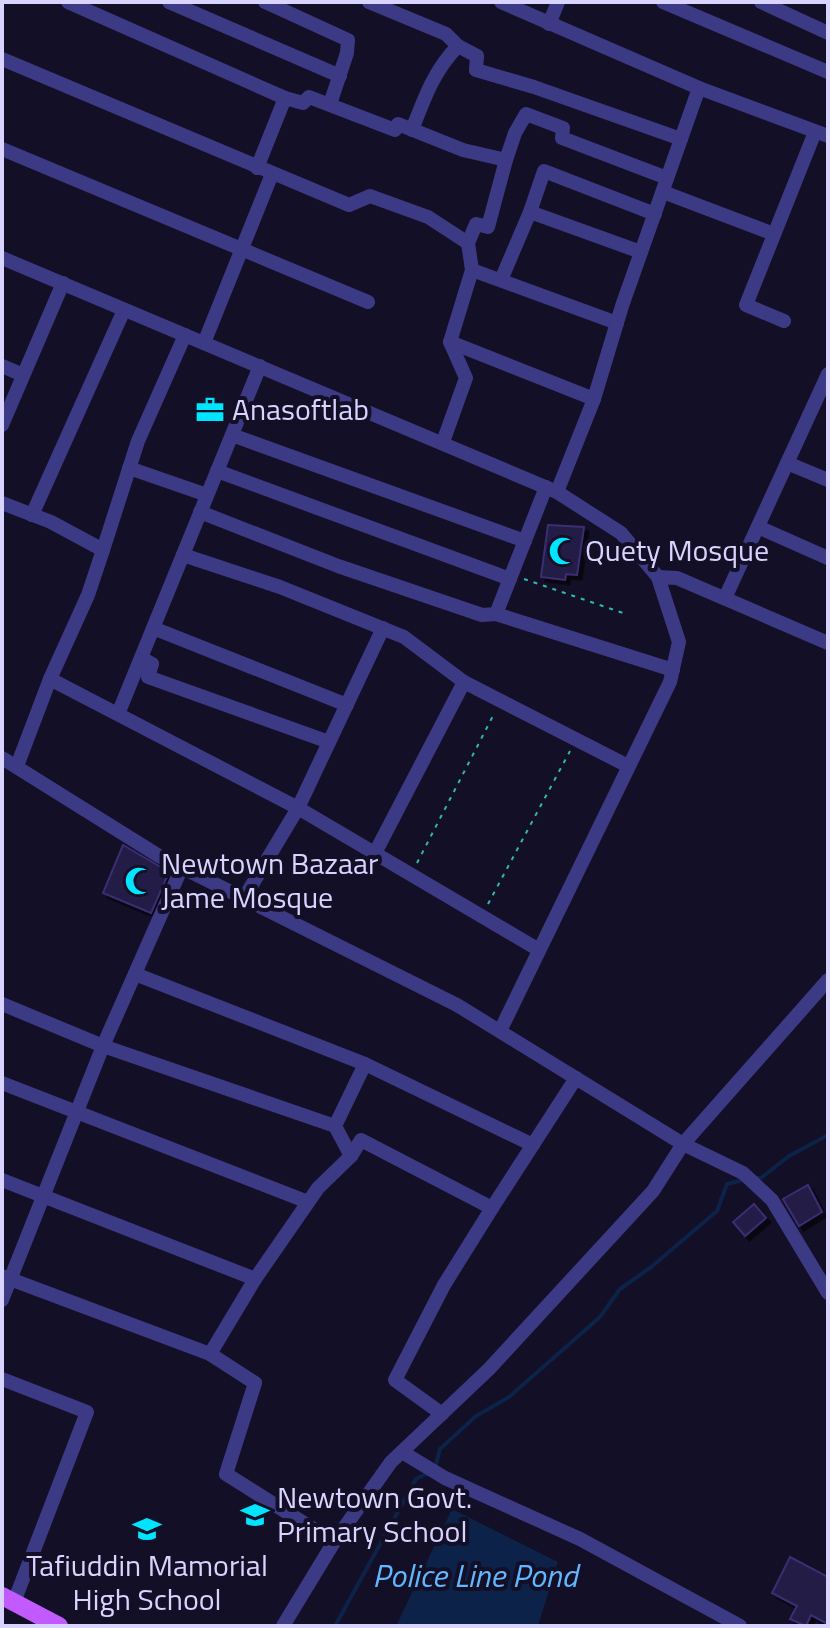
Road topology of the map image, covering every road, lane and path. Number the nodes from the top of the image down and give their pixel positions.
1 (68, 2) edge
2 (169, 2) edge
3 (265, 2) edge
4 (369, 2) edge
5 (501, 2) edge
6 (558, 2) edge
7 (663, 2) edge
8 (761, 2) edge
9 (549, 24) junction
10 (828, 33) edge
11 (458, 46) junction
12 (2, 59) edge
13 (828, 72) edge
14 (340, 76) junction
15 (699, 88) junction
16 (285, 98) junction
17 (330, 104) junction
18 (412, 130) junction
19 (821, 134) edge
20 (681, 139) junction
21 (2, 149) edge
22 (506, 160) junction
23 (257, 168) junction
24 (272, 174) junction
25 (665, 185) junction
26 (530, 212) junction
27 (655, 214) junction
28 (774, 234) junction
29 (468, 243) junction
30 (242, 249) junction
31 (641, 252) junction
32 (2, 258) edge
33 (472, 270) junction
34 (501, 280) junction
35 (63, 283) junction
36 (368, 302) dead end
37 (124, 310) junction
38 (784, 321) dead end
39 (617, 323) junction
40 (185, 335) junction
41 (450, 342) junction
42 (204, 343) junction
43 (2, 366) edge
44 (260, 366) junction
45 (828, 374) edge
46 (23, 375) junction
47 (594, 399) junction
48 (822, 400) edge
49 (2, 425) edge
50 (232, 435) junction
51 (443, 442) junction
52 (787, 463) junction
53 (129, 468) junction
54 (217, 471) junction
55 (828, 480) edge
56 (551, 489) junction
57 (207, 495) junction
58 (2, 503) edge
59 (200, 512) junction
60 (32, 515) junction
61 (758, 527) junction
62 (525, 541) junction
63 (103, 550) junction
64 (183, 555) junction
65 (828, 558) edge
66 (511, 577) junction
67 (658, 577) junction
68 (725, 598) junction
69 (496, 614) junction
70 (626, 614) dead end
71 (153, 628) junction
72 (383, 628) junction
73 (828, 643) edge
74 (141, 658) junction
75 (673, 670) junction
76 (50, 679) junction
77 (464, 682) junction
78 (501, 701) junction
79 (347, 705) junction
80 (118, 714) junction
81 (577, 739) junction
82 (329, 742) junction
83 (2, 758) edge
84 (17, 766) junction
85 (628, 766) junction
86 (298, 808) junction
87 (375, 853) junction
88 (182, 867) junction
89 (411, 874) junction
90 (244, 898) junction
91 (481, 916) junction
92 (539, 950) junction
93 (135, 974) junction
94 (828, 980) edge
95 (2, 1004) edge
96 (500, 1031) junction
97 (103, 1046) junction
98 (365, 1064) junction
99 (576, 1078) junction
100 (2, 1083) edge
101 (76, 1112) junction
102 (335, 1126) junction
103 (683, 1144) junction
104 (533, 1145) junction
105 (351, 1156) junction
106 (2, 1180) edge
107 (43, 1197) junction
108 (308, 1202) junction
109 (492, 1208) junction
110 (6, 1277) edge
111 (255, 1279) junction
112 (828, 1293) edge
113 (2, 1300) edge
114 (210, 1354) junction
115 (2, 1379) edge
116 (442, 1414) junction
117 (402, 1452) junction
118 (334, 1542) junction
119 (8, 1599) edge
120 (59, 1626) edge
121 (283, 1626) edge
122 (740, 1626) edge

1 - 16 street
2 - 14 street
3 - 14 street
4 - 11 street
5 - 9 street
6 - 9 street
7 - 13 street
8 - 10 street
9 - 15 street
11 - 18 street
11 - 20 street
12 - 23 street
14 - 17 street
15 - 19 street
15 - 20 street
16 - 17 street
16 - 23 street
17 - 18 street
18 - 22 street
19 - 28 street
20 - 25 street
21 - 30 street
22 - 25 street
22 - 29 street
23 - 24 street
24 - 29 street
24 - 30 street
25 - 27 street
25 - 28 street
26 - 27 street
26 - 31 street
26 - 34 street
27 - 31 street
28 - 38 street
29 - 33 street
30 - 36 street
30 - 42 street
31 - 39 street
32 - 35 street
33 - 34 street
33 - 41 street
34 - 39 street
35 - 37 street
35 - 46 street
37 - 40 street
37 - 60 street
39 - 47 street
40 - 42 street
40 - 53 street
41 - 47 street
41 - 51 street
42 - 44 street
43 - 46 street
44 - 50 street
44 - 51 street
45 - 48 street
46 - 49 street
47 - 56 street
48 - 52 street
50 - 54 street
50 - 62 street
51 - 56 street
52 - 55 street
52 - 61 street
53 - 57 street
53 - 63 street
54 - 57 street
54 - 66 street
56 - 62 street
56 - 67 street
57 - 59 street
58 - 60 street
59 - 64 street
59 - 69 street
60 - 63 street
61 - 65 street
61 - 68 street
62 - 66 street
63 - 76 street
64 - 71 street
64 - 72 street
66 - 69 street
66 - 70 path
67 - 68 street
67 - 75 street
68 - 73 street
69 - 75 street
71 - 74 street
71 - 79 street
72 - 77 street
72 - 79 street
74 - 80 street
74 - 82 street
75 - 85 street
76 - 80 street
76 - 84 street
77 - 78 street
77 - 87 street
78 - 81 street
78 - 89 path
79 - 82 street
80 - 86 street
81 - 85 street
81 - 91 path
82 - 86 street
83 - 84 street
84 - 88 street
85 - 92 street
86 - 87 street
86 - 90 street
87 - 89 street
88 - 90 street
88 - 93 street
89 - 91 street
90 - 96 street
91 - 92 street
92 - 96 street
93 - 97 street
93 - 98 street
94 - 103 street
95 - 97 street
96 - 99 street
97 - 101 street
97 - 102 street
98 - 102 street
98 - 104 street
99 - 103 street
99 - 104 street
100 - 101 street
101 - 107 street
101 - 108 street
102 - 105 street
103 - 112 street
103 - 116 street
104 - 109 street
105 - 108 street
105 - 109 street
106 - 107 street
107 - 110 street
107 - 111 street
108 - 111 street
109 - 116 street
110 - 113 street
110 - 114 street
111 - 114 street
114 - 118 street
115 - 119 street
116 - 117 street
117 - 118 street
117 - 122 street
118 - 121 street
119 - 120 main road

